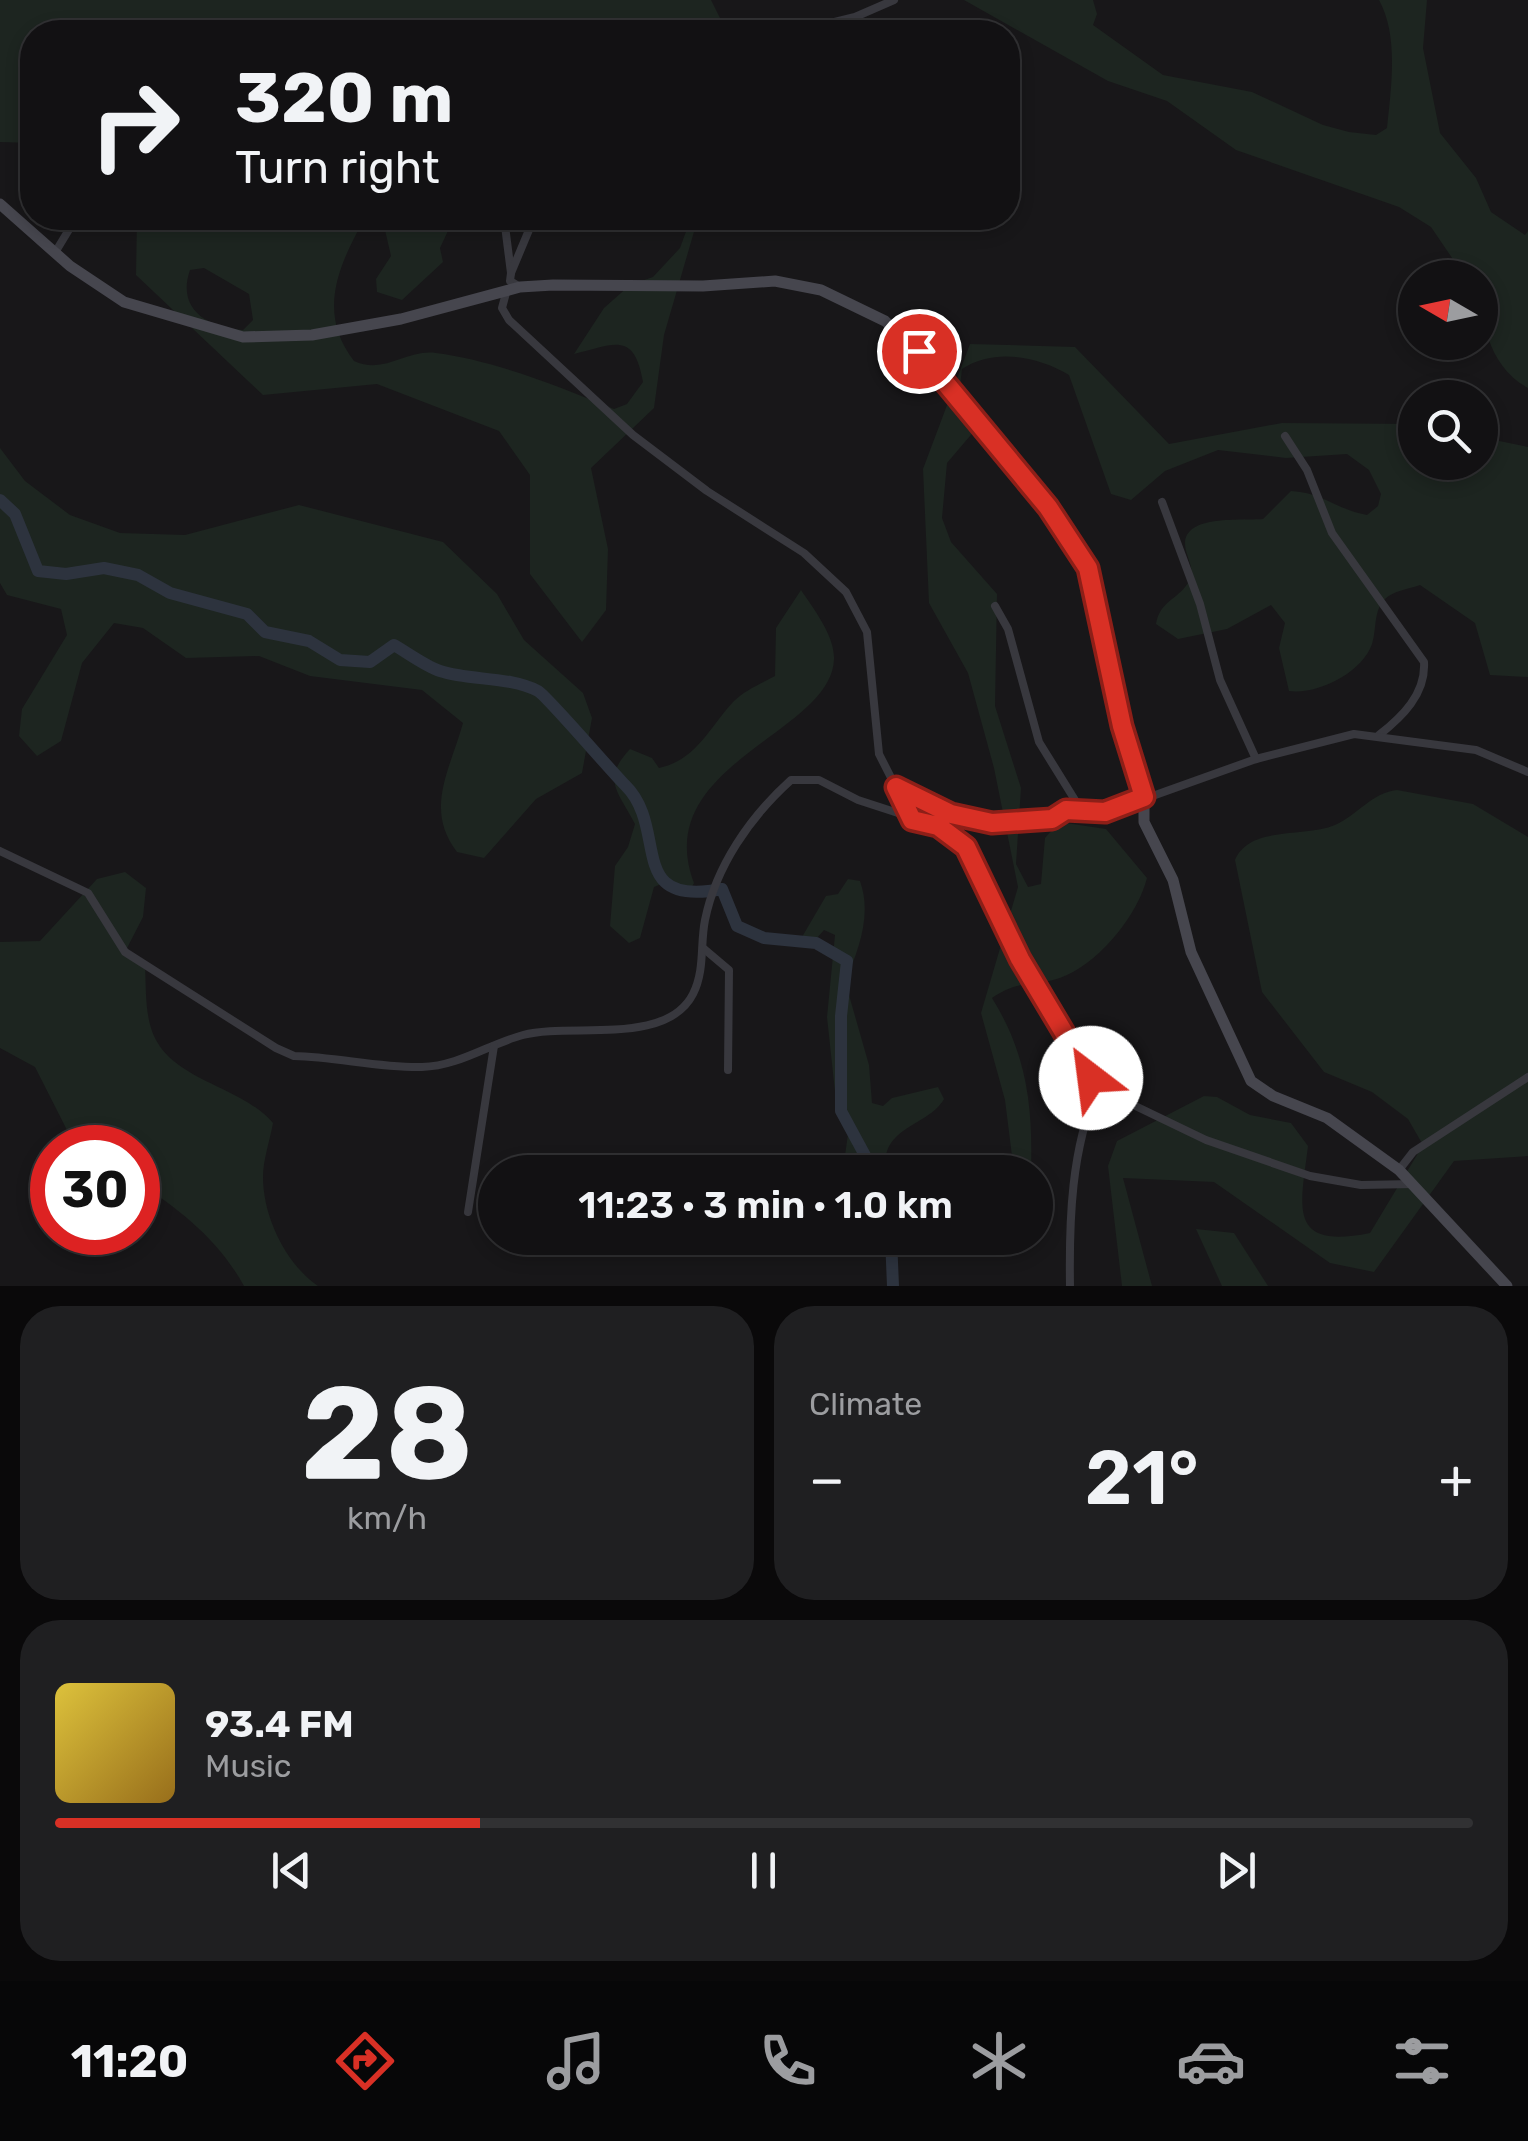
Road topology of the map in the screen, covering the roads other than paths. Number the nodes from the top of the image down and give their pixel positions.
1 (894, 0) edge
2 (844, 20) edge
3 (0, 204) edge
4 (20, 221) edge
5 (30, 230) edge
6 (69, 230) edge
7 (506, 230) edge
8 (529, 230) edge
9 (56, 252) junction
10 (511, 272) junction
11 (520, 286) junction
12 (506, 293) junction
13 (1284, 436) dead end
14 (1162, 502) dead end
15 (995, 606) dead end
16 (1379, 735) junction
17 (1256, 759) junction
18 (1528, 772) edge
19 (896, 787) junction
20 (1144, 797) junction
21 (1083, 813) junction
22 (912, 820) junction
23 (0, 851) edge
24 (703, 948) junction
25 (494, 1046) junction
26 (728, 1070) dead end
27 (1528, 1077) edge
28 (1098, 1088) junction
29 (1400, 1170) junction
30 (1418, 1184) junction
31 (468, 1212) dead end
32 (1070, 1286) edge
33 (1507, 1286) edge

1 - 2 street
3 - 4 street
5 - 9 street
6 - 9 street
7 - 10 street
8 - 10 street
9 - 12 street
10 - 11 street
11 - 12 street
11 - 20 street
12 - 19 street
13 - 16 street
14 - 17 street
15 - 21 street
16 - 17 street
16 - 18 street
17 - 20 street
19 - 21 street
19 - 22 street
20 - 21 street
20 - 29 street
22 - 24 street
22 - 28 street
23 - 25 street
24 - 25 street
24 - 26 street
25 - 31 street
27 - 29 street
28 - 30 street
28 - 32 street
29 - 30 street
30 - 33 street

